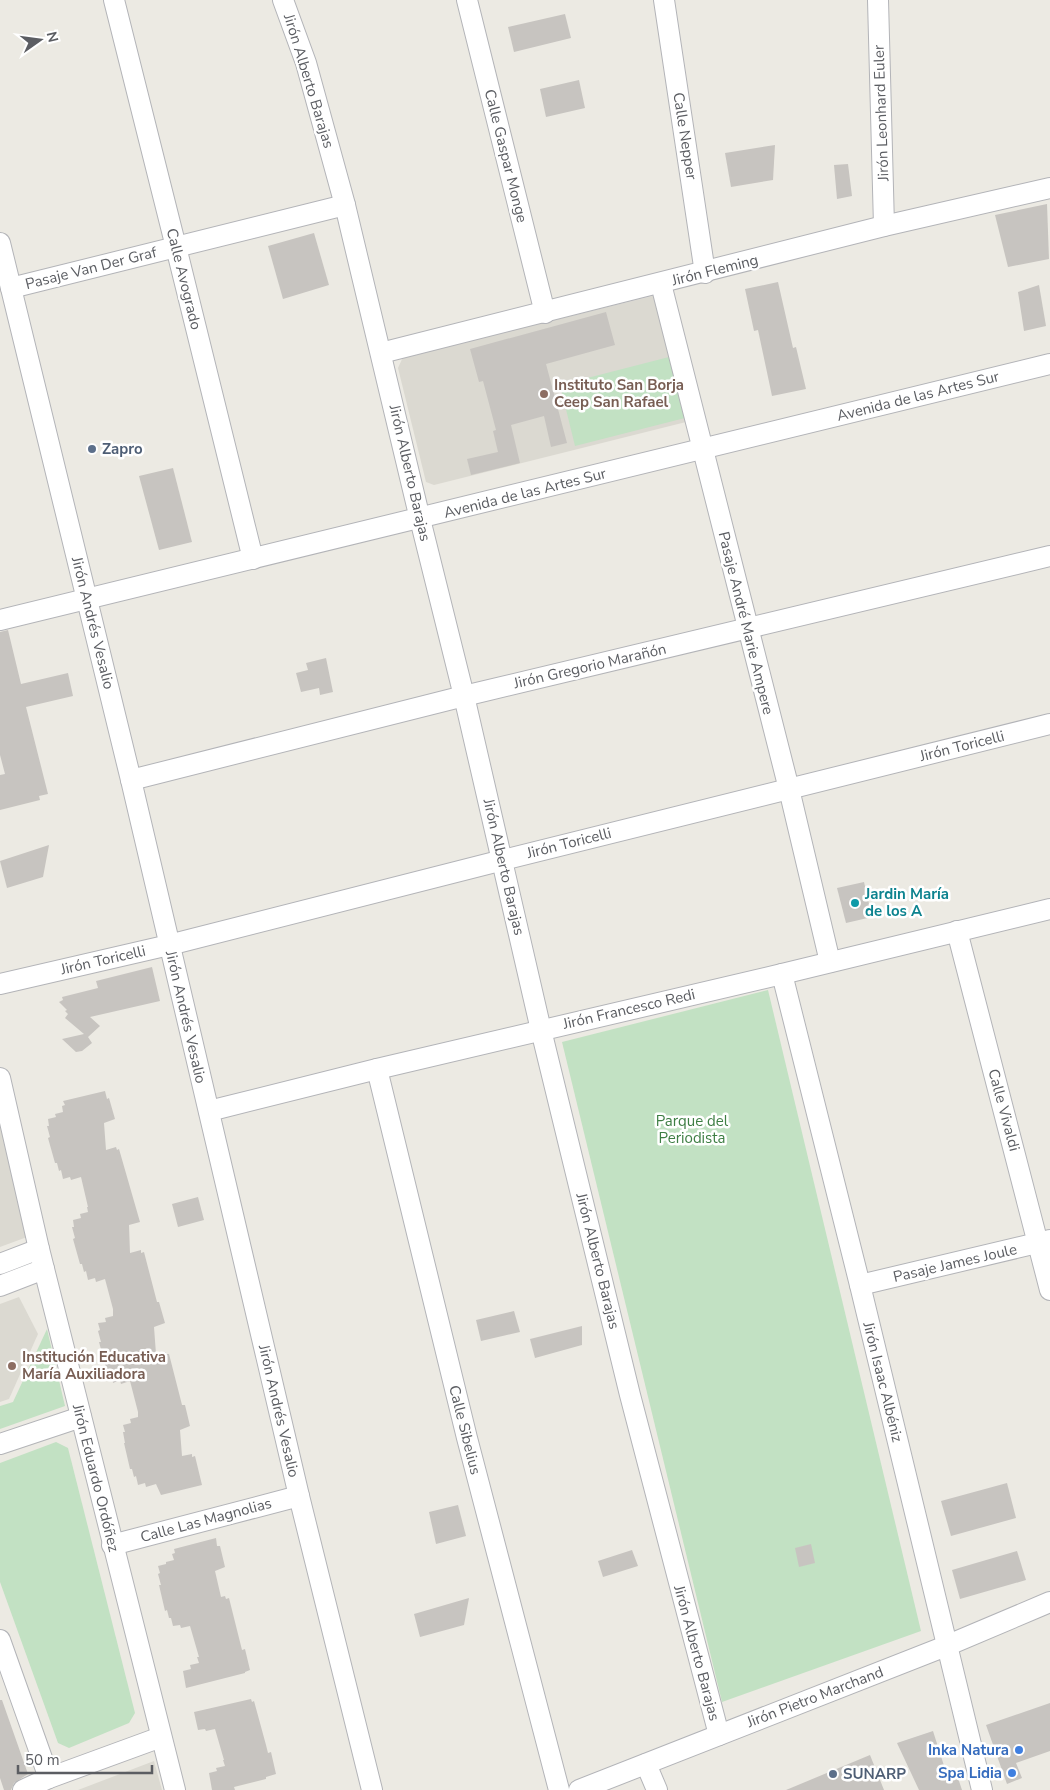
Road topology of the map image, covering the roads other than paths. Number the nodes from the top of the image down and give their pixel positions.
1 (114, 0) edge
2 (283, 0) edge
3 (467, 0) edge
4 (664, 0) edge
5 (878, 0) edge
6 (1050, 188) edge
7 (345, 204) junction
8 (884, 226) junction
9 (0, 243) edge
10 (176, 247) junction
11 (705, 273) junction
12 (661, 284) junction
13 (11, 288) junction
14 (545, 313) junction
15 (381, 353) junction
16 (1050, 364) edge
17 (702, 449) junction
18 (420, 519) junction
19 (1050, 556) edge
20 (253, 559) junction
21 (87, 599) junction
22 (0, 620) edge
23 (747, 628) junction
24 (464, 696) junction
25 (1050, 724) edge
26 (131, 780) junction
27 (788, 789) junction
28 (503, 860) junction
29 (1050, 909) edge
30 (957, 931) junction
31 (169, 945) junction
32 (830, 962) junction
33 (782, 974) junction
34 (0, 984) edge
35 (541, 1030) junction
36 (377, 1069) junction
37 (0, 1078) edge
38 (209, 1111) junction
39 (1044, 1241) edge
40 (39, 1249) junction
41 (0, 1264) edge
42 (44, 1269) junction
43 (0, 1286) edge
44 (860, 1286) junction
45 (1050, 1290) edge
46 (80, 1417) junction
47 (0, 1444) edge
48 (299, 1496) junction
49 (112, 1544) junction
50 (1050, 1602) edge
51 (0, 1640) edge
52 (946, 1646) junction
53 (718, 1735) junction
54 (161, 1737) junction
55 (646, 1764) junction
56 (49, 1778) junction
57 (23, 1790) edge
58 (175, 1790) edge
59 (372, 1790) edge
60 (559, 1790) edge
61 (579, 1790) edge
62 (657, 1790) edge
63 (982, 1790) edge

1 - 10 street, Calle Avogrado
2 - 7 street, Jirón Alberto Barajas
3 - 14 street, Calle Gaspar Monge
4 - 11 street, Calle Nepper
5 - 8 street, Jirón Leonhard Euler
6 - 8 street, Jirón Fleming
7 - 10 street, Pasaje Van Der Graf
7 - 15 street, Jirón Alberto Barajas
8 - 11 street, Jirón Fleming
9 - 13 street, Jirón Andrés Vesalio
10 - 13 street, Pasaje Van Der Graf
10 - 20 street, Calle Avogrado
11 - 12 street, Jirón Fleming
12 - 14 street, Jirón Fleming
12 - 17 street, Pasaje André Marie Ampere
13 - 21 street, Jirón Andrés Vesalio
14 - 15 street, Jirón Fleming
15 - 18 street, Jirón Alberto Barajas
16 - 17 street, Avenida de las Artes Sur
17 - 18 street, Avenida de las Artes Sur
17 - 23 street, Pasaje André Marie Ampere
18 - 20 street, Avenida de las Artes Sur
18 - 24 street, Jirón Alberto Barajas
19 - 23 street, Jirón Gregorio Marañón
20 - 21 street, Avenida de las Artes Sur
21 - 22 street, Avenida de las Artes Sur
21 - 26 street, Jirón Andrés Vesalio
23 - 24 street, Jirón Gregorio Marañón
23 - 27 street, Pasaje André Marie Ampere
24 - 26 street, Jirón Gregorio Marañón
24 - 28 street, Jirón Alberto Barajas
25 - 27 street, Jirón Toricelli
26 - 31 street, Jirón Andrés Vesalio
27 - 28 street, Jirón Toricelli
27 - 32 street, Pasaje André Marie Ampere
28 - 31 street, Jirón Toricelli
28 - 35 street, Jirón Alberto Barajas
29 - 30 street, Jirón Francesco Redi
30 - 32 street, Jirón Francesco Redi
30 - 39 street, Calle Vivaldi
31 - 34 street, Jirón Toricelli
31 - 38 street, Jirón Andrés Vesalio
32 - 33 street, Jirón Francesco Redi
33 - 35 street, Jirón Francesco Redi
33 - 44 street, Jirón Isaac Albéniz
35 - 36 street, Jirón Francesco Redi
35 - 53 street, Jirón Alberto Barajas
36 - 38 street, Jirón Francesco Redi
36 - 60 street, Calle Sibelius
37 - 40 street, Jirón Eduardo Ordóñez
38 - 48 street, Jirón Andrés Vesalio
39 - 44 street, Pasaje James Joule
39 - 45 street, Calle Vivaldi
40 - 41 street
40 - 42 street, Jirón Eduardo Ordóñez
42 - 43 street
42 - 46 street, Jirón Eduardo Ordóñez
44 - 52 street, Jirón Isaac Albéniz
46 - 47 street
46 - 49 street, Jirón Eduardo Ordóñez
48 - 49 street, Calle Las Magnolias
48 - 59 street, Jirón Andrés Vesalio
49 - 54 street, Jirón Eduardo Ordóñez
50 - 52 street, Jirón Pietro Marchand
51 - 56 street
52 - 53 street, Jirón Pietro Marchand
52 - 63 street, Jirón Isaac Albéniz
53 - 55 street, Jirón Pietro Marchand
54 - 56 street
54 - 58 street, Jirón Eduardo Ordóñez
55 - 61 street, Jirón Pietro Marchand
55 - 62 street
56 - 57 street

